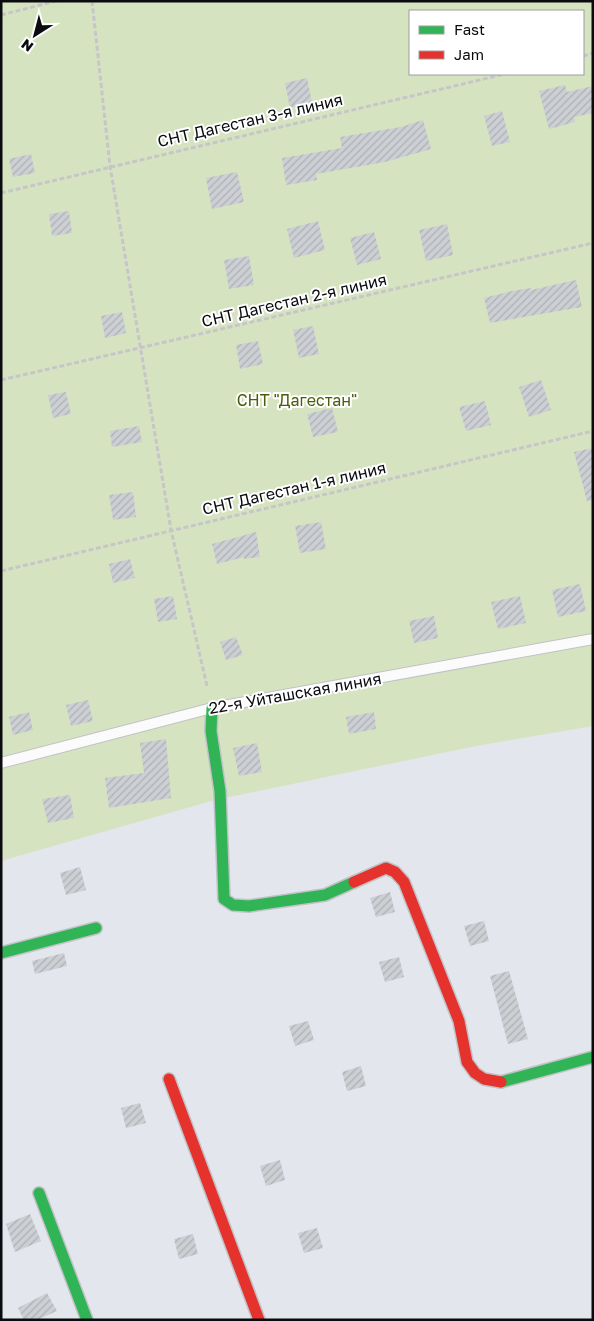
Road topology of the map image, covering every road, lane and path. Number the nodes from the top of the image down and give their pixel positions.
1 (56, 1) edge
2 (92, 1) edge
3 (1, 15) edge
4 (500, 75) edge
5 (110, 166) junction
6 (1, 193) edge
7 (593, 243) edge
8 (142, 349) junction
9 (1, 380) edge
10 (593, 431) edge
11 (171, 530) junction
12 (1, 571) edge
13 (593, 639) edge
14 (212, 708) junction
15 (1, 764) edge
16 (96, 928) dead end
17 (1, 953) edge
18 (593, 1057) edge
19 (169, 1079) dead end
20 (39, 1193) dead end
21 (88, 1320) edge
22 (260, 1320) edge

1 - 3 path
2 - 5 path
4 - 5 path, СНТ Дагестан 3-я линия
5 - 6 path, СНТ Дагестан 3-я линия
5 - 8 path
7 - 8 path, СНТ Дагестан 2-я линия
8 - 9 path, СНТ Дагестан 2-я линия
8 - 11 path
10 - 11 path, СНТ Дагестан 1-я линия
11 - 12 path, СНТ Дагестан 1-я линия
11 - 14 path
13 - 14 lane, 22-я Уйташская линия
14 - 15 lane, 22-я Уйташская линия
14 - 18 street
16 - 17 street
19 - 22 street
20 - 21 street

